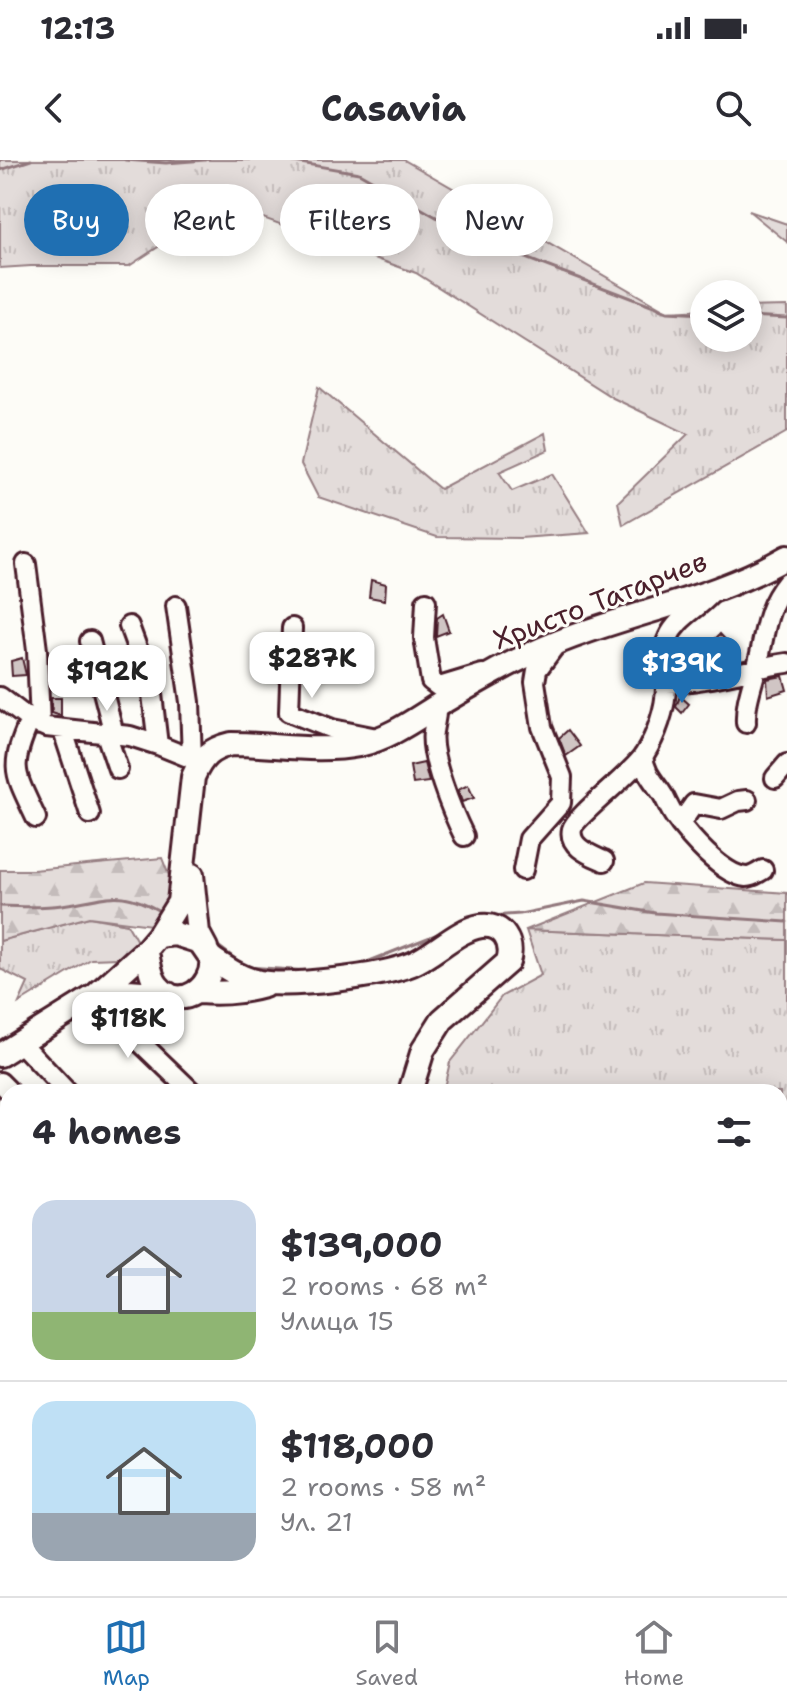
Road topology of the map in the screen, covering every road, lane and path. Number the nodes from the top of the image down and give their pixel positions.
1 (787, 557) edge
2 (26, 564) dead end
3 (787, 582) edge
4 (716, 589) junction
5 (426, 602) dead end
6 (176, 606) dead end
7 (129, 626) dead end
8 (292, 628) dead end
9 (90, 641) dead end
10 (557, 643) junction
11 (787, 663) edge
12 (757, 667) junction
13 (492, 672) junction
14 (666, 683) junction
15 (0, 697) edge
16 (436, 707) junction
17 (35, 723) junction
18 (746, 723) dead end
19 (63, 731) junction
20 (110, 734) junction
21 (380, 739) junction
22 (158, 745) junction
23 (643, 756) junction
24 (196, 761) junction
25 (118, 769) dead end
26 (747, 800) dead end
27 (90, 814) dead end
28 (36, 818) dead end
29 (680, 824) junction
30 (464, 836) dead end
31 (188, 843) junction
32 (604, 861) dead end
33 (523, 870) dead end
34 (763, 870) dead end
35 (152, 943) junction
36 (208, 953) junction
37 (275, 983) junction
38 (199, 992) junction
39 (168, 994) junction
40 (96, 995) junction
41 (21, 1043) junction
42 (0, 1055) edge
43 (59, 1084) edge
44 (184, 1084) edge
45 (412, 1084) edge

1 - 4 main road, Христо Татарчев
2 - 17 street
3 - 12 street
4 - 10 main road, Христо Татарчев
4 - 14 street
5 - 13 street
6 - 24 street
7 - 22 street
8 - 21 street
9 - 20 street
10 - 13 main road, Христо Татарчев
10 - 33 street
11 - 12 street
12 - 14 street
12 - 18 street
13 - 16 main road, Христо Татарчев
14 - 23 street
15 - 17 street
16 - 21 main road, Христо Татарчев
16 - 30 street
17 - 19 street
17 - 28 street
19 - 20 street
19 - 27 street
20 - 22 street
20 - 25 street
21 - 24 main road, Христо Татарчев
22 - 24 street
23 - 29 street
23 - 32 street
24 - 31 main road
26 - 29 street
29 - 34 street
31 - 35 main road
31 - 36 main road
35 - 36 main road
35 - 39 main road
35 - 40 main road
36 - 37 main road
36 - 38 main road
37 - 38 main road
37 - 45 main road
38 - 39 main road
39 - 40 main road
40 - 41 main road
40 - 44 street
41 - 42 main road
41 - 43 street

